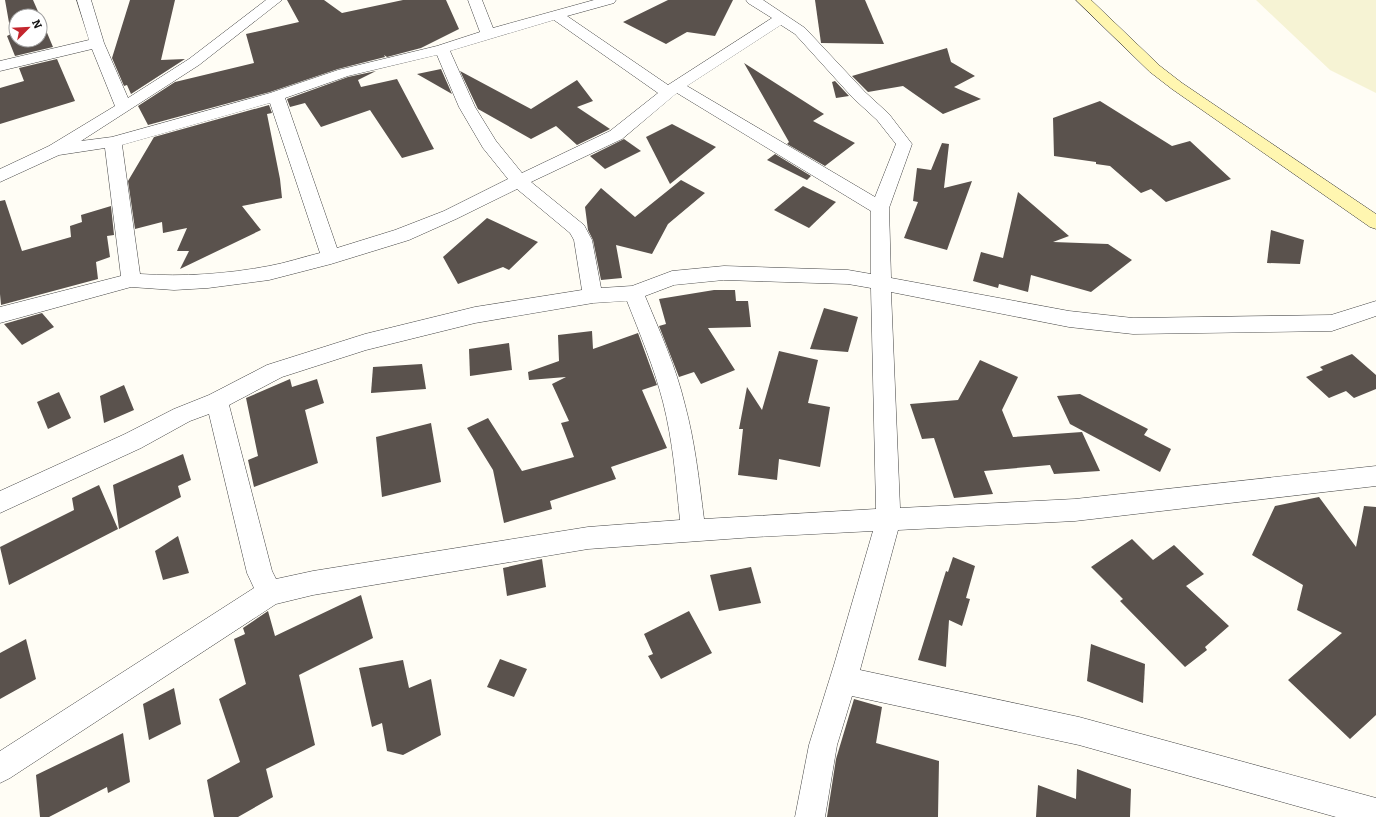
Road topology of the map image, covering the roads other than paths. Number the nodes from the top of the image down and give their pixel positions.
1 (84, 0) edge
2 (276, 0) edge
3 (475, 0) edge
4 (609, 0) edge
5 (753, 0) edge
6 (1083, 0) edge
7 (556, 16) junction
8 (782, 18) junction
9 (488, 34) junction
10 (97, 43) junction
11 (442, 49) junction
12 (0, 66) edge
13 (672, 89) junction
14 (276, 96) junction
15 (124, 107) junction
16 (112, 142) junction
17 (55, 150) junction
18 (0, 176) edge
19 (519, 180) junction
20 (880, 208) junction
21 (1376, 223) edge
22 (330, 257) junction
23 (131, 280) junction
24 (881, 282) junction
25 (634, 293) junction
26 (593, 296) junction
27 (1376, 308) edge
28 (0, 315) edge
29 (217, 401) junction
30 (1376, 476) edge
31 (0, 502) edge
32 (888, 520) junction
33 (693, 530) junction
34 (270, 593) junction
35 (843, 680) junction
36 (0, 768) edge
37 (1376, 813) edge
38 (810, 817) edge

1 - 10 street
2 - 15 street
3 - 9 street
4 - 7 street
5 - 8 street
6 - 21 street
7 - 9 street
7 - 13 street
8 - 13 street
8 - 20 street
9 - 11 street
10 - 12 street
10 - 15 street
11 - 14 street
11 - 19 street
13 - 19 street
13 - 20 street
14 - 16 street
14 - 22 street
15 - 17 street
16 - 17 street
16 - 23 street
17 - 18 street
19 - 22 street
19 - 26 street
20 - 24 street
22 - 23 street
23 - 28 street
24 - 25 street
24 - 27 street
24 - 32 street
25 - 26 street
25 - 33 street
26 - 29 street
29 - 31 street
29 - 34 street
30 - 32 street
32 - 33 street
32 - 35 street
33 - 34 street
34 - 36 street
35 - 37 street
35 - 38 street

